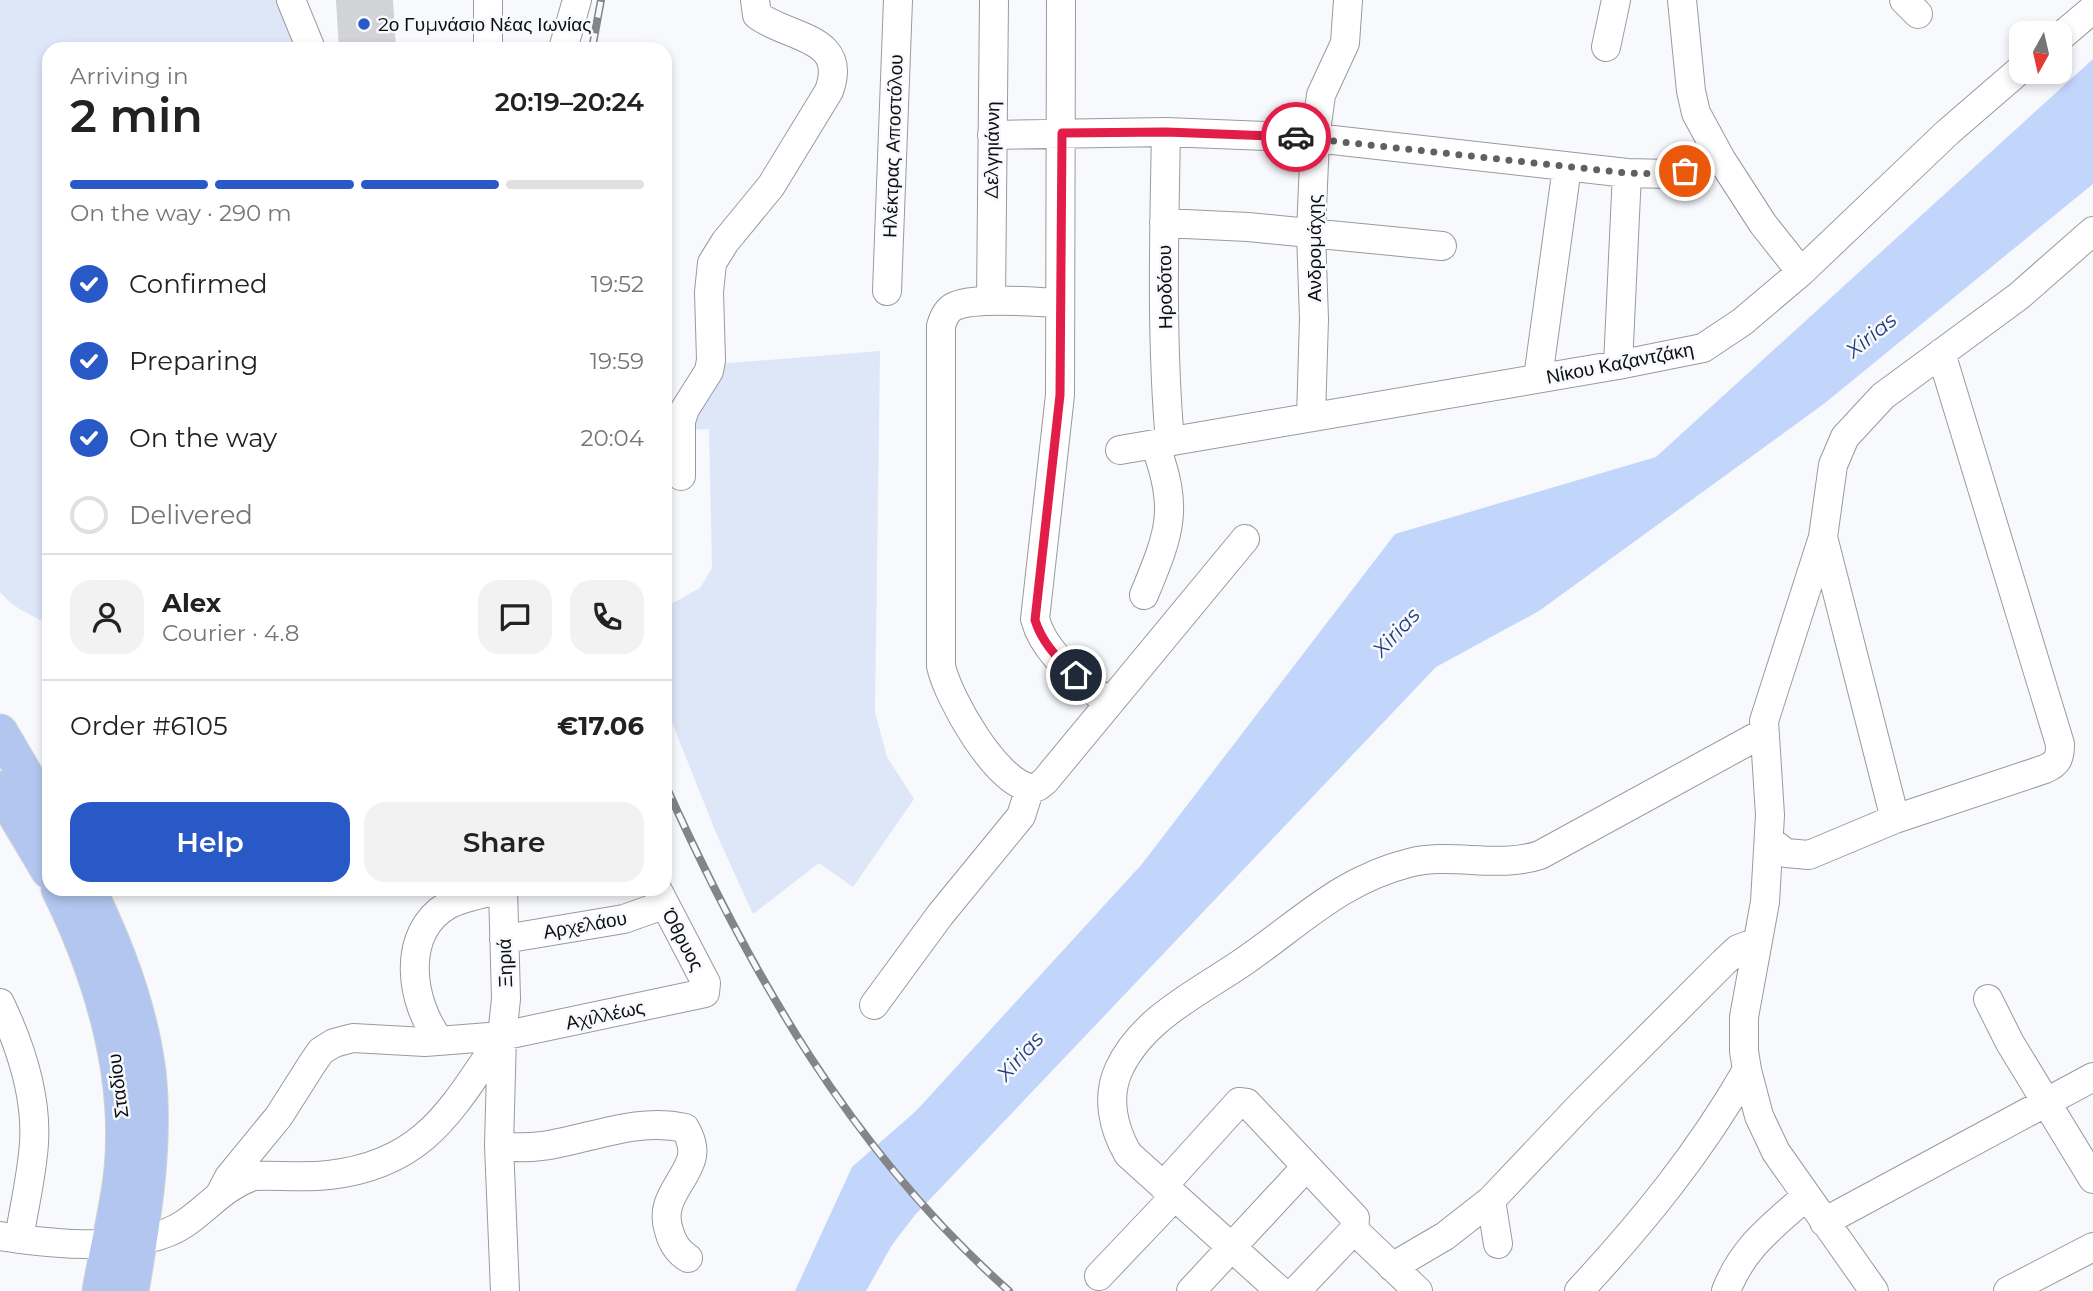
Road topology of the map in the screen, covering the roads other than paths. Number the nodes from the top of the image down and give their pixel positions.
1 (291, 0) edge
2 (488, 0) edge
3 (577, 0) edge
4 (755, 0) edge
5 (898, 0) edge
6 (994, 0) edge
7 (1061, 0) edge
8 (1348, 0) edge
9 (1616, 0) edge
10 (1682, 0) edge
11 (2093, 9) edge
12 (2072, 27) edge
13 (308, 42) edge
14 (488, 42) edge
15 (565, 42) edge
16 (1606, 47) dead end
17 (2009, 79) edge
18 (1166, 132) junction
19 (1062, 133) junction
20 (992, 135) junction
21 (1315, 138) junction
22 (1721, 159) junction
23 (1567, 167) junction
24 (1627, 173) junction
25 (1164, 223) junction
26 (2093, 231) edge
27 (1311, 233) junction
28 (1442, 246) dead end
29 (1801, 272) junction
30 (887, 291) dead end
31 (991, 301) junction
32 (1059, 303) junction
33 (1941, 353) junction
34 (1618, 365) junction
35 (1538, 379) junction
36 (1311, 417) junction
37 (1163, 444) junction
38 (1120, 450) dead end
39 (681, 476) dead end
40 (1823, 537) junction
41 (1245, 539) dead end
42 (1144, 595) dead end
43 (1108, 703) junction
44 (0, 732) edge
45 (1763, 733) junction
46 (1030, 788) junction
47 (0, 789) edge
48 (42, 803) edge
49 (1895, 819) junction
50 (1769, 840) junction
51 (42, 860) edge
52 (62, 896) edge
53 (91, 896) edge
54 (477, 896) edge
55 (502, 896) edge
56 (660, 897) edge
57 (504, 939) junction
58 (1757, 942) junction
59 (707, 991) joint
60 (1988, 999) dead end
61 (0, 1003) edge
62 (874, 1005) dead end
63 (502, 1036) junction
64 (440, 1041) junction
65 (1747, 1070) junction
66 (2093, 1077) edge
67 (2045, 1102) junction
68 (499, 1145) junction
69 (1306, 1167) junction
70 (2093, 1179) edge
71 (1169, 1192) junction
72 (220, 1194) junction
73 (1805, 1197) junction
74 (1491, 1200) junction
75 (1824, 1222) junction
76 (1354, 1230) junction
77 (10, 1238) edge
78 (124, 1242) junction
79 (1498, 1244) dead end
80 (1232, 1246) junction
81 (2093, 1247) edge
82 (688, 1258) dead end
83 (1100, 1277) edge
84 (1406, 1283) edge
85 (1872, 1290) edge
86 (100, 1291) edge
87 (131, 1291) edge
88 (505, 1291) edge
89 (1191, 1291) edge
90 (1280, 1291) edge
91 (1296, 1291) edge
92 (1579, 1291) edge
93 (1726, 1291) edge
94 (2008, 1291) edge

1 - 13 street
2 - 14 street
3 - 15 street
4 - 39 street
5 - 30 street, Ηλέκτρας Αποστόλου
6 - 20 street, Δελγηιάννη
7 - 19 street
8 - 21 street, Ανδρομάχης
9 - 16 street
10 - 22 street
11 - 12 street
17 - 29 street, Νίκου Καζαντζάκη
18 - 19 street
18 - 21 street
18 - 25 street, Ηροδότου
19 - 20 street
19 - 32 street
20 - 31 street, Δελγηιάννη
21 - 23 street
21 - 27 street, Ανδρομάχης
22 - 24 street
22 - 29 street
23 - 24 street
23 - 35 street
24 - 34 street
25 - 27 street
25 - 37 street, Ηροδότου
26 - 33 street
27 - 28 street
27 - 36 street, Ανδρομάχης
29 - 34 street, Νίκου Καζαντζάκη
31 - 32 street
31 - 46 street
32 - 43 street
33 - 40 street
33 - 49 street
34 - 35 street, Νίκου Καζαντζάκη
35 - 36 street, Νίκου Καζαντζάκη
36 - 37 street, Νίκου Καζαντζάκη
37 - 38 street, Νίκου Καζαντζάκη
37 - 42 street, Ηροδότου
40 - 45 street
40 - 49 street
41 - 43 street
43 - 46 street
44 - 48 main road
45 - 50 street
45 - 71 street
46 - 62 street
47 - 51 main road
49 - 50 street
50 - 58 street
52 - 78 main road, Σταδίου
53 - 78 main road, Σταδίου
54 - 64 street
55 - 57 street, Ξηριά
56 - 57 street, Αρχελάου
56 - 59 street, Όθρυος
57 - 63 street, Ξηριά
58 - 65 street
58 - 74 street
59 - 63 street, Αχιλλέως
60 - 67 street
61 - 77 street
63 - 64 street, Αχιλλέως
63 - 68 street, Ξηριά
63 - 72 street
64 - 72 street, Αχιλλέως
65 - 73 street
65 - 92 street
66 - 67 street
67 - 70 street
67 - 75 street
68 - 82 street
68 - 88 street, Ξηριά
69 - 71 street
69 - 76 street
69 - 80 street
71 - 80 street
71 - 83 street
72 - 78 street
73 - 75 street
73 - 93 street
74 - 79 street
74 - 84 street
75 - 85 street
76 - 84 street
76 - 91 street
77 - 78 street
78 - 86 main road, Σταδίου
78 - 87 main road, Σταδίου
80 - 89 street
80 - 90 street
81 - 94 street

